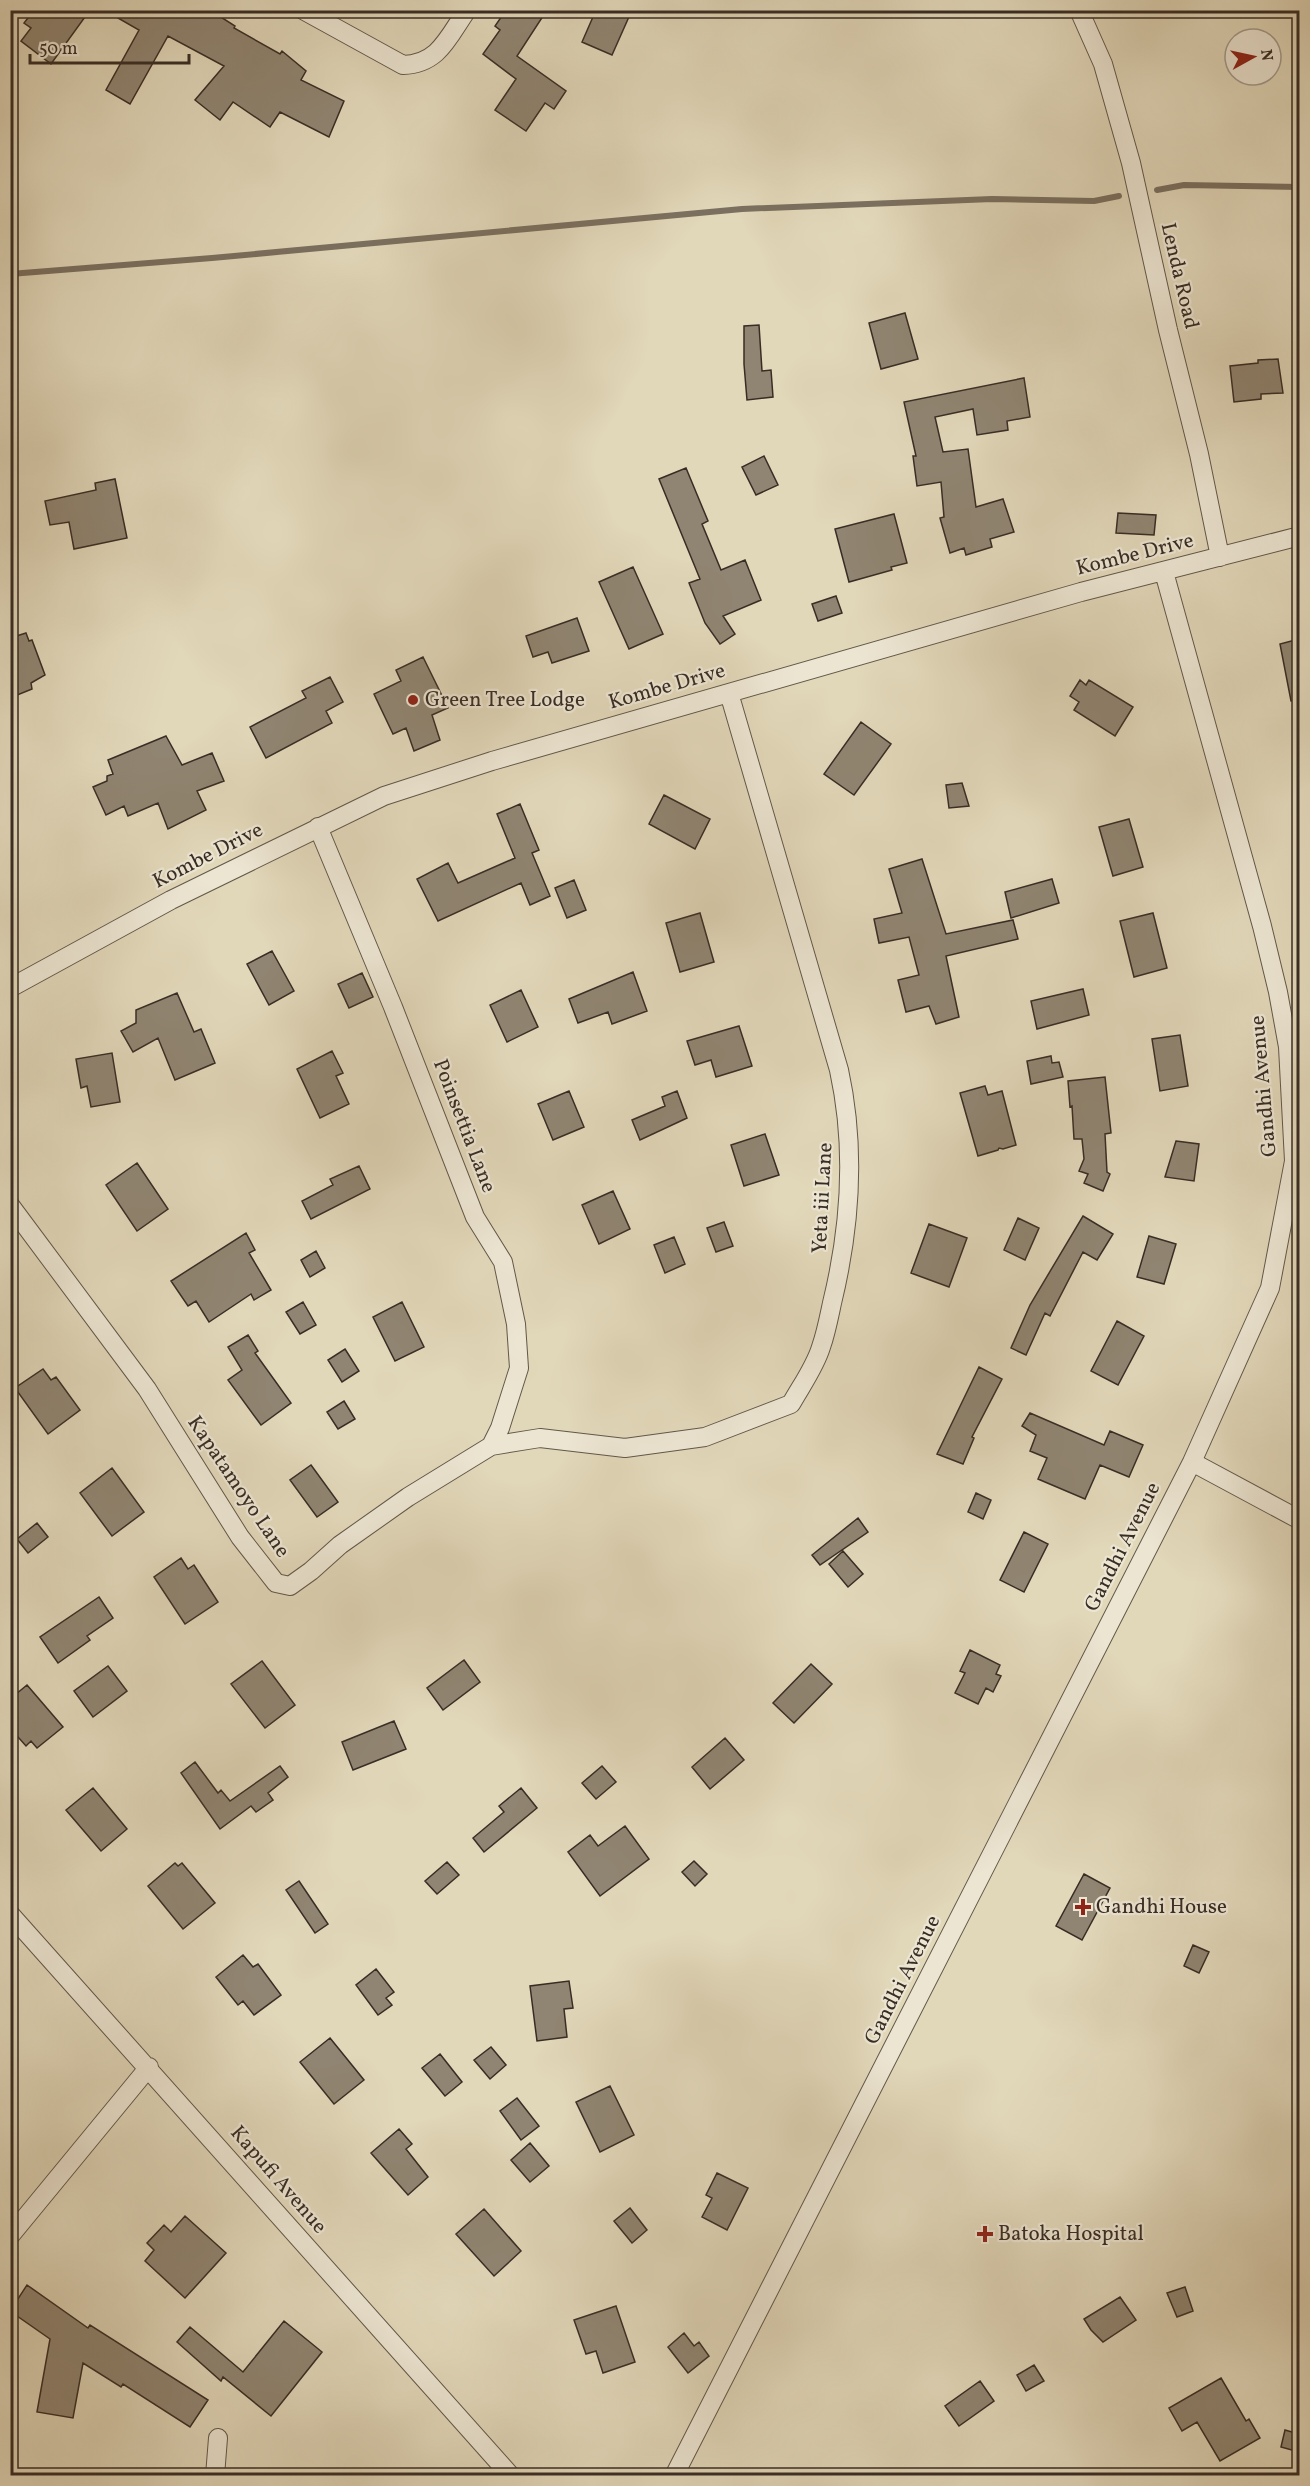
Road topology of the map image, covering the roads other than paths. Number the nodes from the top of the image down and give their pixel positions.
1 (303, 10) edge
2 (468, 10) edge
3 (1079, 10) edge
4 (1299, 536) edge
5 (1220, 557) junction
6 (1164, 572) junction
7 (729, 693) junction
8 (318, 827) junction
9 (10, 988) edge
10 (10, 1205) edge
11 (490, 1446) junction
12 (1192, 1462) junction
13 (1299, 1520) edge
14 (10, 1914) edge
15 (148, 2067) junction
16 (10, 2236) edge
17 (218, 2438) dead end
18 (214, 2475) edge
19 (511, 2475) edge
20 (674, 2475) edge

1 - 2 street
3 - 5 street, Lenda Road
4 - 5 street, Kombe Drive
5 - 6 street, Kombe Drive
6 - 7 street, Kombe Drive
6 - 12 street, Gandhi Avenue
7 - 8 street, Kombe Drive
7 - 11 street, Yeta iii Lane
8 - 9 street, Kombe Drive
8 - 11 street, Poinsettia Lane
10 - 11 street, Kapatamoyo Lane
12 - 13 street
12 - 20 street, Gandhi Avenue
14 - 15 street, Kapufi Avenue
15 - 16 street
15 - 19 street, Kapufi Avenue
17 - 18 street

